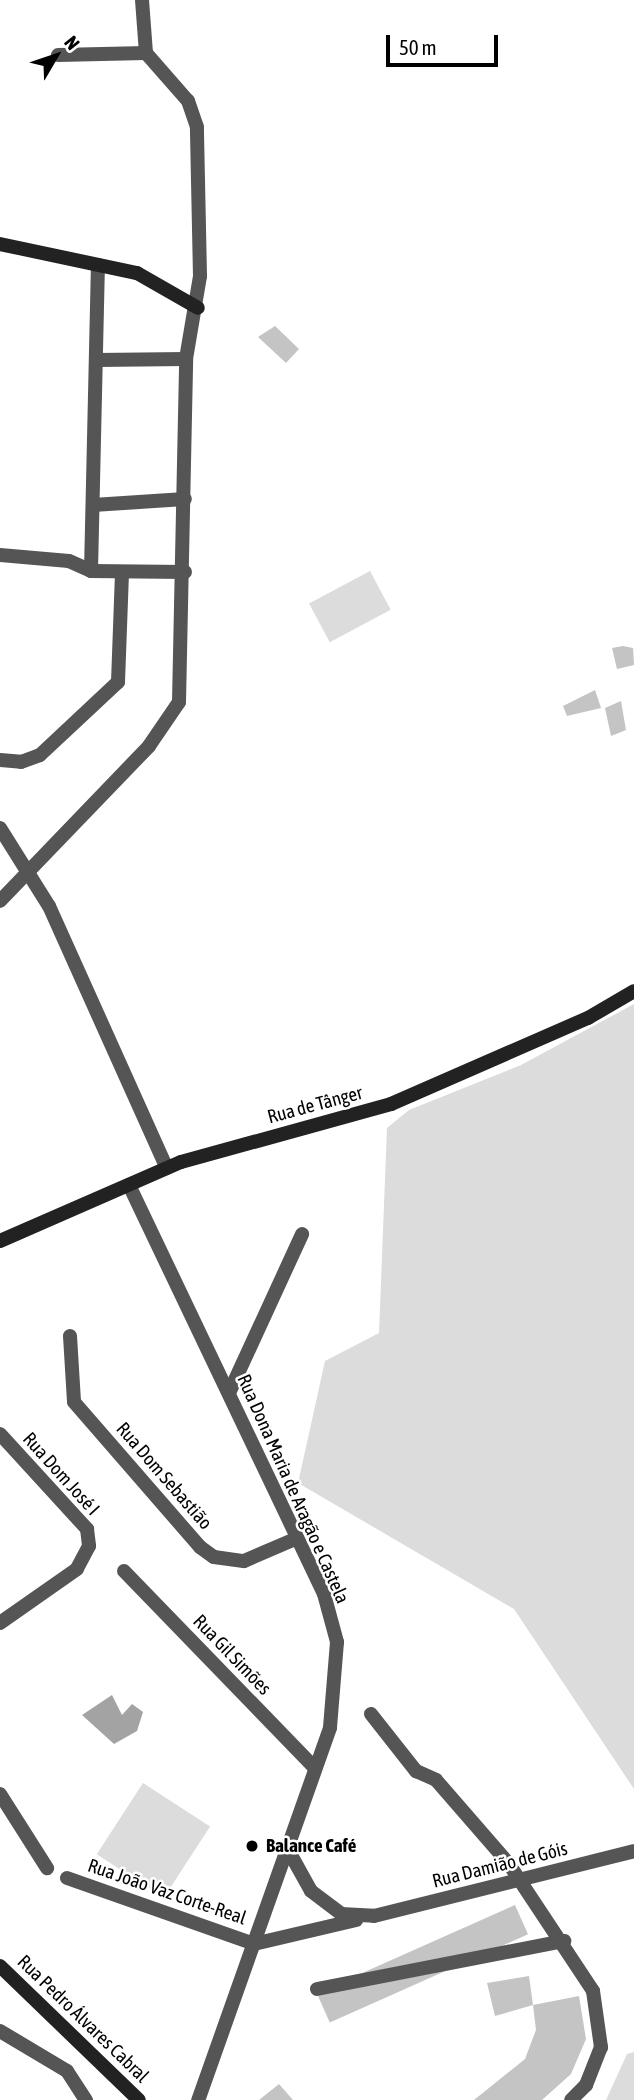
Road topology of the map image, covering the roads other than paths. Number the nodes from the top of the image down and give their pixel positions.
1 (142, 0) edge
2 (146, 53) junction
3 (58, 55) dead end
4 (0, 244) edge
5 (98, 265) junction
6 (198, 308) junction
7 (186, 359) junction
8 (96, 360) junction
9 (185, 499) junction
10 (93, 505) junction
11 (0, 555) edge
12 (91, 571) junction
13 (185, 572) junction
14 (122, 573) junction
15 (0, 760) edge
16 (0, 828) edge
17 (30, 871) junction
18 (0, 901) edge
19 (634, 991) edge
20 (167, 1168) junction
21 (129, 1185) junction
22 (302, 1234) dead end
23 (0, 1241) edge
24 (70, 1336) dead end
25 (229, 1393) junction
26 (0, 1434) edge
27 (295, 1539) junction
28 (124, 1571) dead end
29 (0, 1623) edge
30 (371, 1714) dead end
31 (313, 1766) junction
32 (0, 1794) edge
33 (286, 1846) junction
34 (634, 1851) edge
35 (47, 1868) dead end
36 (67, 1878) dead end
37 (516, 1882) junction
38 (374, 1916) junction
39 (564, 1941) junction
40 (254, 1944) junction
41 (0, 1966) edge
42 (317, 1989) dead end
43 (0, 2031) edge
44 (200, 2099) edge
45 (86, 2100) edge
46 (139, 2100) edge
47 (571, 2100) edge

1 - 2 street
2 - 3 street
2 - 6 street
4 - 5 street
5 - 6 street
5 - 8 street
6 - 7 street
7 - 8 street
7 - 9 street
8 - 10 street
9 - 10 street
9 - 13 street
10 - 12 street
11 - 12 street
12 - 14 street
13 - 14 street
13 - 17 street
14 - 15 street
16 - 17 street
17 - 18 street
17 - 20 street
19 - 20 street, Rua de Tânger
20 - 21 street, Rua de Tânger
21 - 23 street, Rua de Tânger
21 - 25 street, Rua Dona Maria de Aragão e Castela
22 - 25 street
24 - 27 street, Rua Dom Sebastião
25 - 27 street, Rua Dona Maria de Aragão e Castela
26 - 29 street, Rua Dom José I
27 - 31 street, Rua Dona Maria de Aragão e Castela
28 - 31 street, Rua Gil Simões
30 - 37 street
31 - 33 street, Rua Dona Maria de Aragão e Castela
32 - 35 street
33 - 38 street, Rua Damião de Góis
33 - 40 street, Rua Dona Maria de Aragão e Castela
34 - 37 street, Rua Damião de Góis
36 - 40 street, Rua João Vaz Corte-Real
37 - 38 street, Rua Damião de Góis
37 - 39 street
38 - 40 street, Rua Damião de Góis
39 - 42 street
39 - 47 street
40 - 44 street, Rua Dona Maria de Aragão e Castela
41 - 46 street, Rua Pedro Álvares Cabral
43 - 45 street

